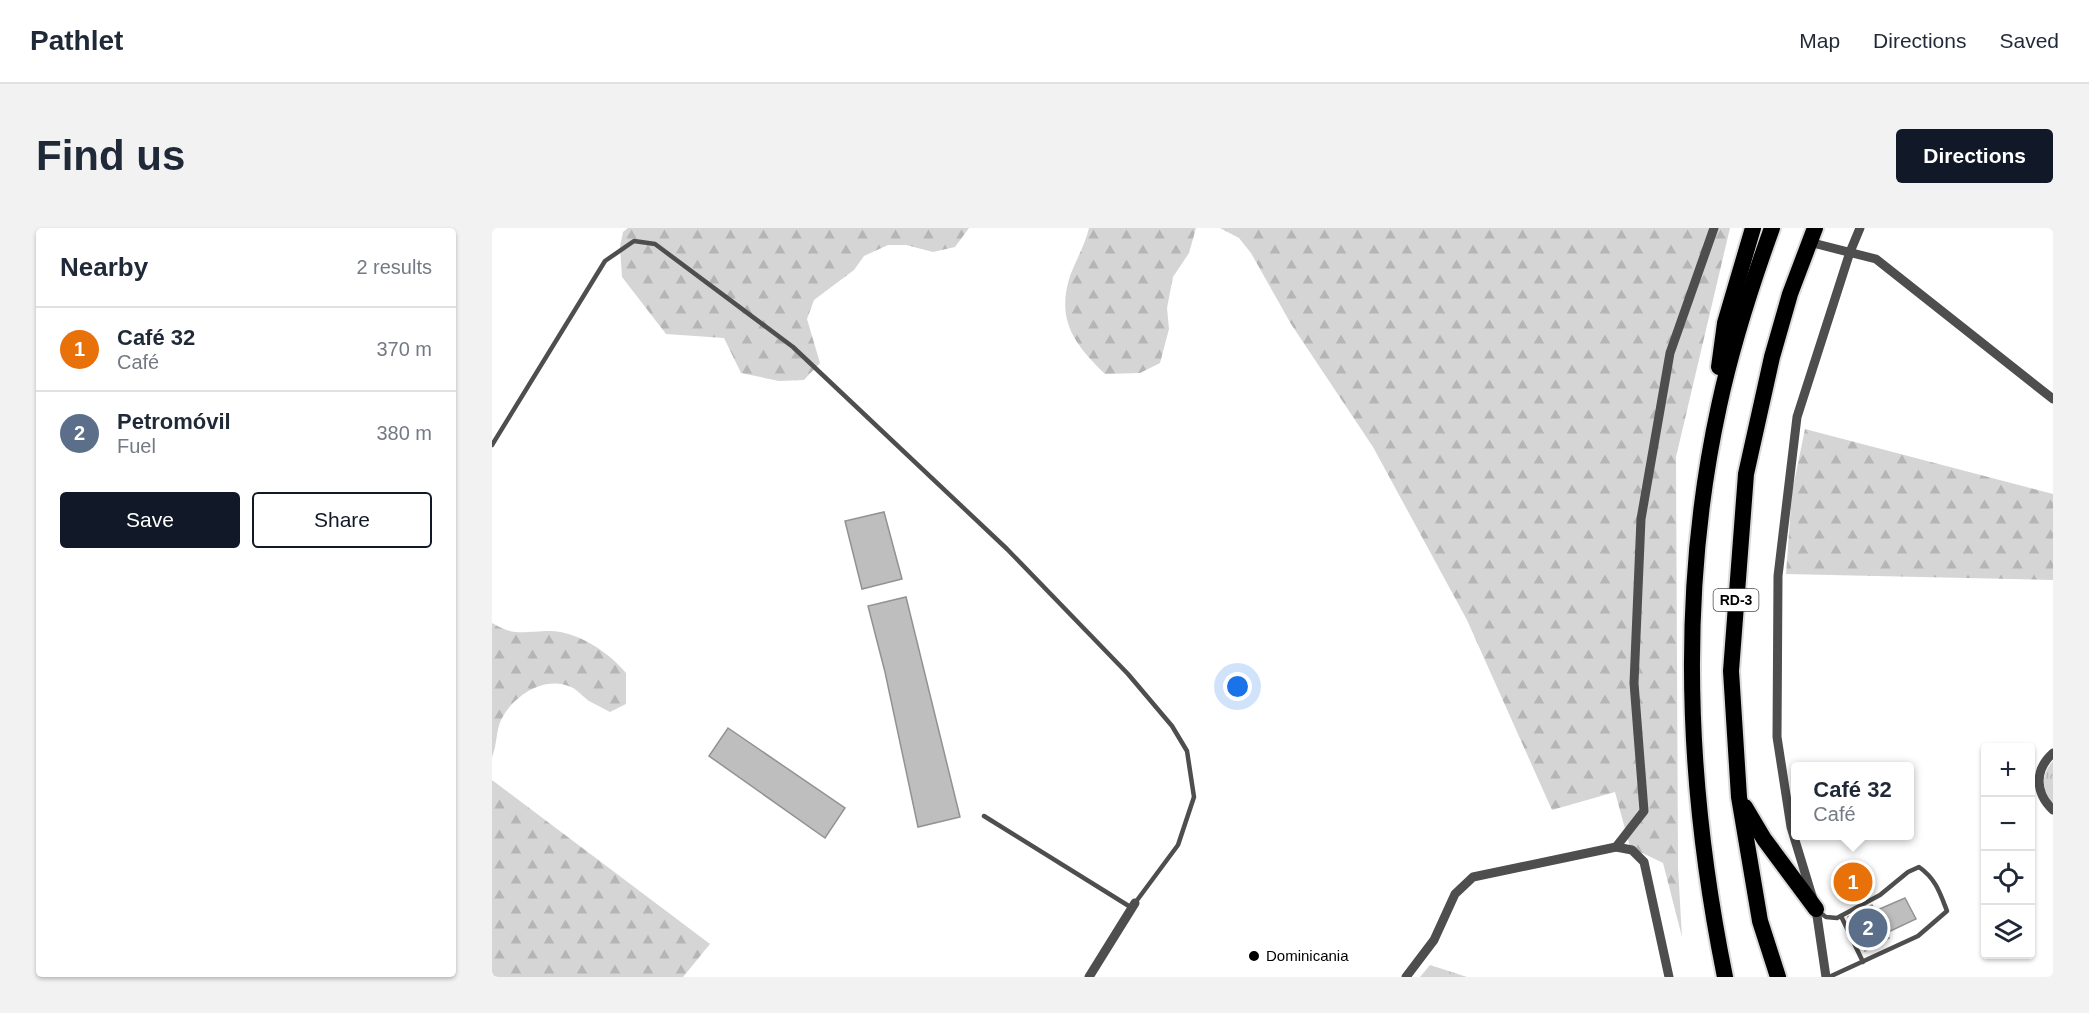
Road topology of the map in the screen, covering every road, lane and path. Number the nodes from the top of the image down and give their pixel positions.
1 (1714, 228) edge
2 (1753, 228) edge
3 (1772, 228) edge
4 (1860, 228) edge
5 (1812, 235) edge
6 (1850, 252) junction
7 (2053, 399) edge
8 (1719, 406) junction
9 (492, 445) edge
10 (2053, 753) edge
11 (1739, 797) junction
12 (2053, 810) edge
13 (984, 816) dead end
14 (1791, 827) edge
15 (1795, 840) edge
16 (1616, 846) junction
17 (1134, 905) junction
18 (1816, 909) junction
19 (1841, 915) junction
20 (1863, 962) junction
21 (1089, 977) edge
22 (1406, 977) edge
23 (1669, 977) edge
24 (1725, 977) edge
25 (1778, 977) edge
26 (1827, 977) edge

1 - 16 street
2 - 8 highway
3 - 8 highway, RD-3
4 - 6 street
5 - 6 street
5 - 11 highway, RD-3
6 - 7 street
6 - 14 street
8 - 24 highway, RD-3
9 - 17 lane
10 - 12 street
11 - 18 highway
11 - 25 highway, RD-3
13 - 17 lane
15 - 18 street
16 - 22 street
16 - 23 street
17 - 21 street
18 - 19 lane
18 - 26 street
19 - 20 lane
19 - 20 lane
20 - 26 lane

